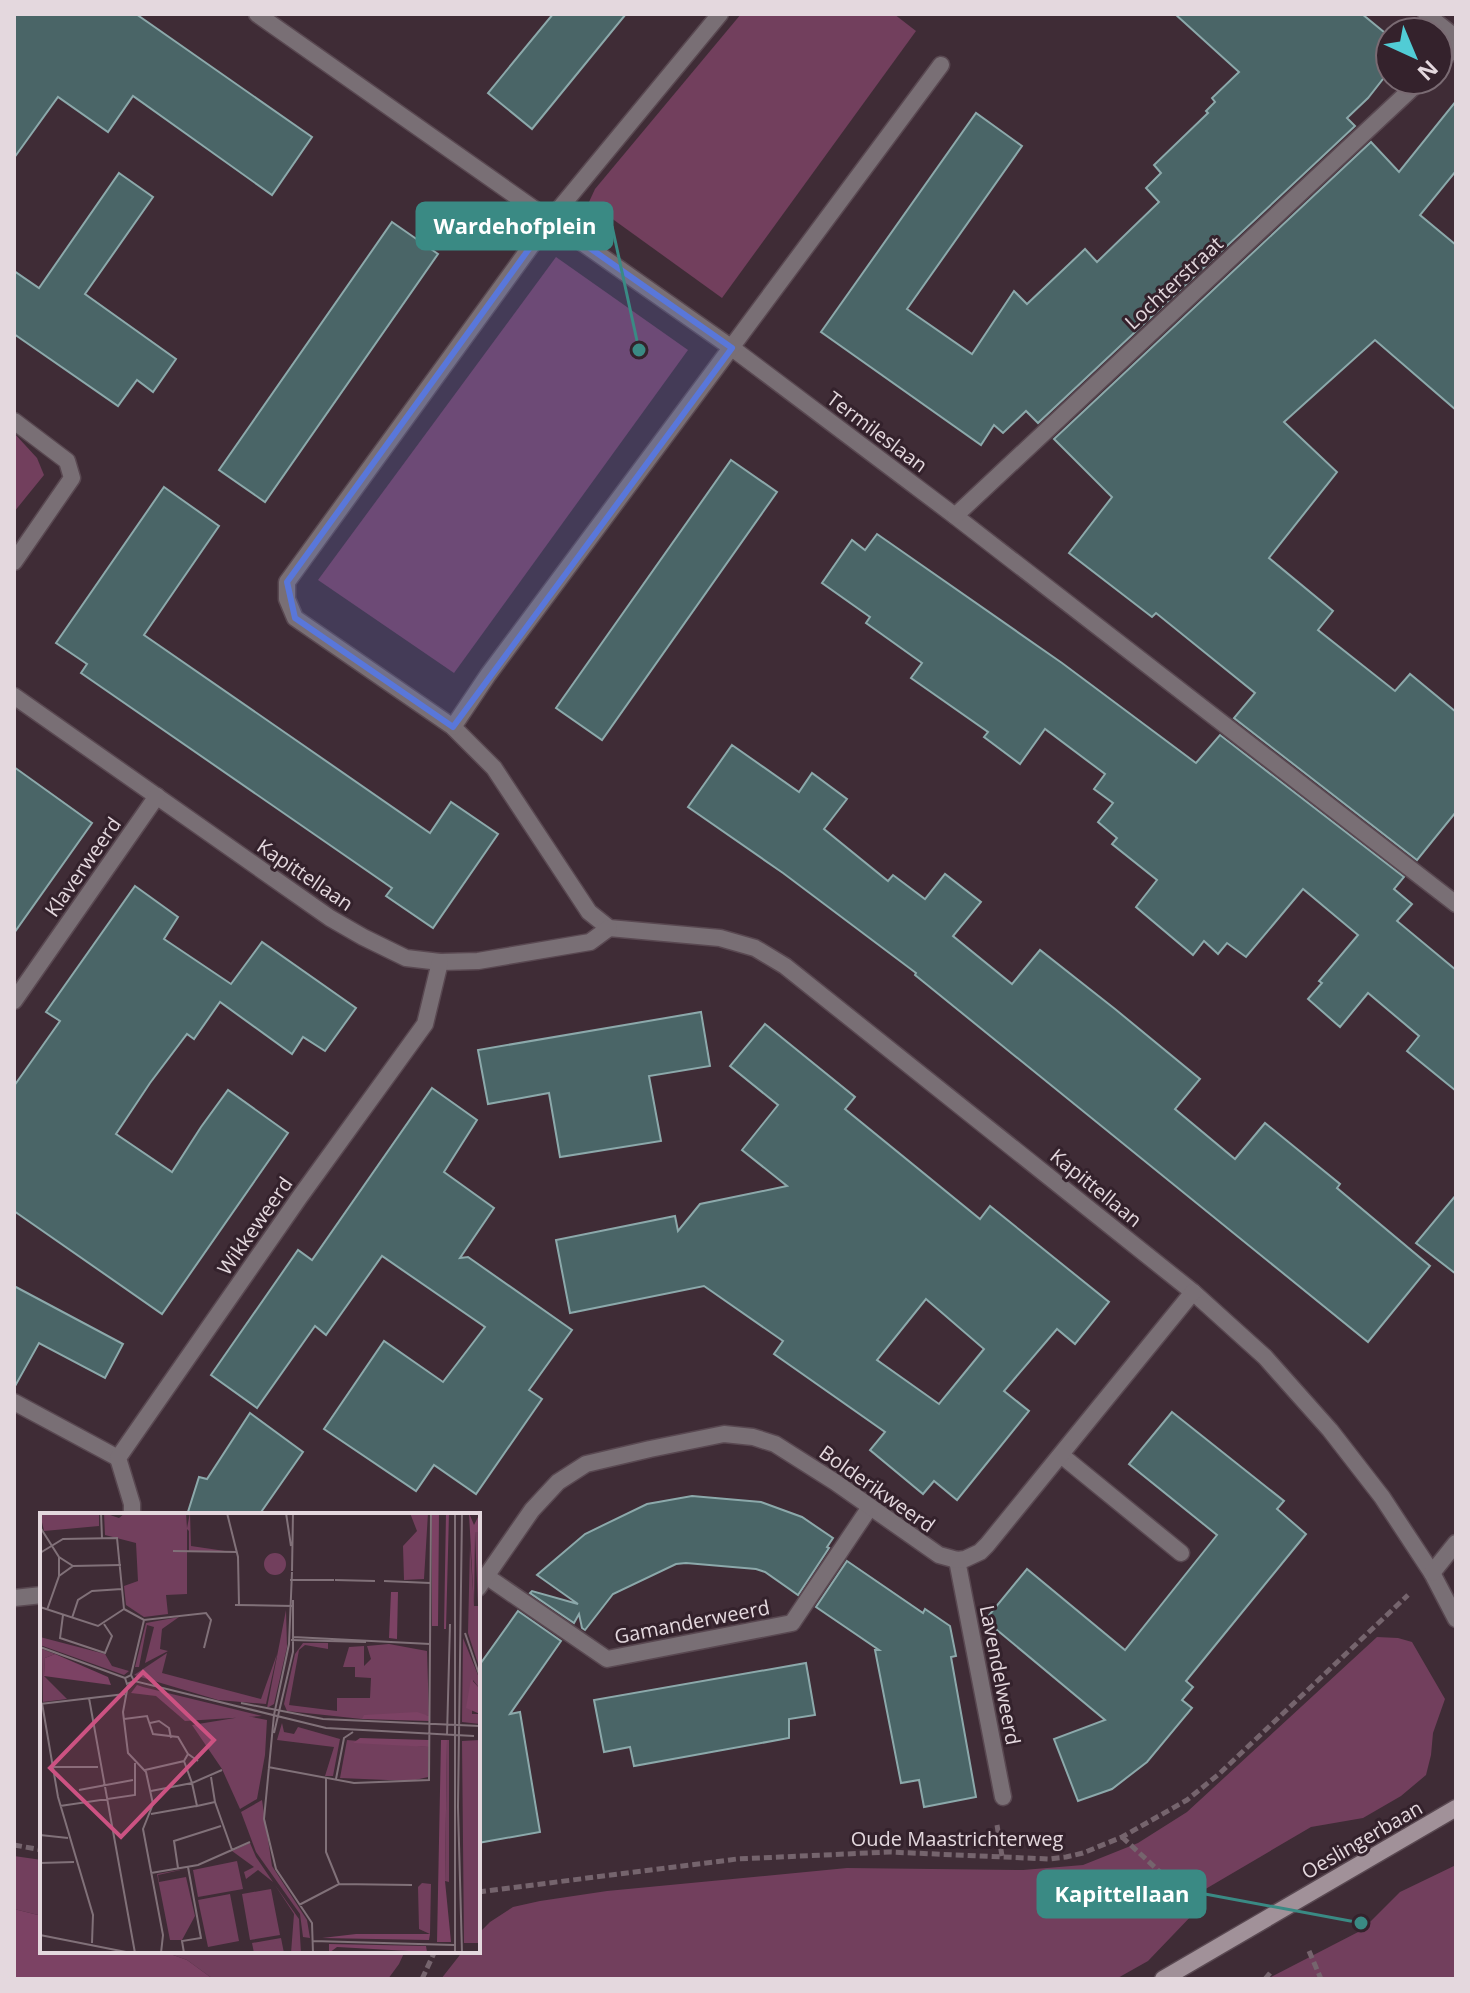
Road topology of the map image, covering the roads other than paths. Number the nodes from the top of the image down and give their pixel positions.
1 (257, 14) edge
2 (720, 14) edge
3 (1426, 14) edge
4 (1456, 38) edge
5 (941, 65) dead end
6 (1404, 96) edge
7 (550, 220) junction
8 (732, 348) junction
9 (14, 421) edge
10 (955, 516) junction
11 (14, 562) edge
12 (14, 696) edge
13 (453, 727) junction
14 (157, 796) junction
15 (1456, 904) edge
16 (609, 928) junction
17 (440, 962) junction
18 (14, 1001) edge
19 (1193, 1292) junction
20 (14, 1402) edge
21 (1061, 1455) junction
22 (118, 1458) junction
23 (870, 1507) junction
24 (132, 1513) edge
25 (1456, 1543) edge
26 (1181, 1553) dead end
27 (957, 1560) junction
28 (1432, 1573) junction
29 (482, 1582) edge
30 (40, 1595) edge
31 (14, 1598) edge
32 (1456, 1619) edge
33 (1003, 1797) dead end
34 (1456, 1808) edge
35 (1163, 1979) edge

1 - 7 street, Termileslaan
2 - 7 street
3 - 4 street
5 - 8 street
6 - 10 street, Lochterstraat
7 - 8 street, Termileslaan
7 - 13 street
8 - 10 street, Termileslaan
8 - 13 street
9 - 11 street
10 - 15 street, Termileslaan
12 - 14 street, Kapittellaan
13 - 16 street
14 - 17 street, Kapittellaan
14 - 18 street, Klaverweerd
16 - 17 street, Kapittellaan
16 - 19 street, Kapittellaan
17 - 22 street, Wikkeweerd
19 - 21 street
19 - 28 street, Kapittellaan
20 - 22 street
21 - 26 street
21 - 27 street
22 - 24 street
23 - 27 street, Bolderikweerd
23 - 29 street, Bolderikweerd
23 - 29 street, Gamanderweerd
25 - 28 street
27 - 33 street, Lavendelweerd
28 - 32 street, Kapittellaan
30 - 31 street
34 - 35 main road, Oeslingerbaan

